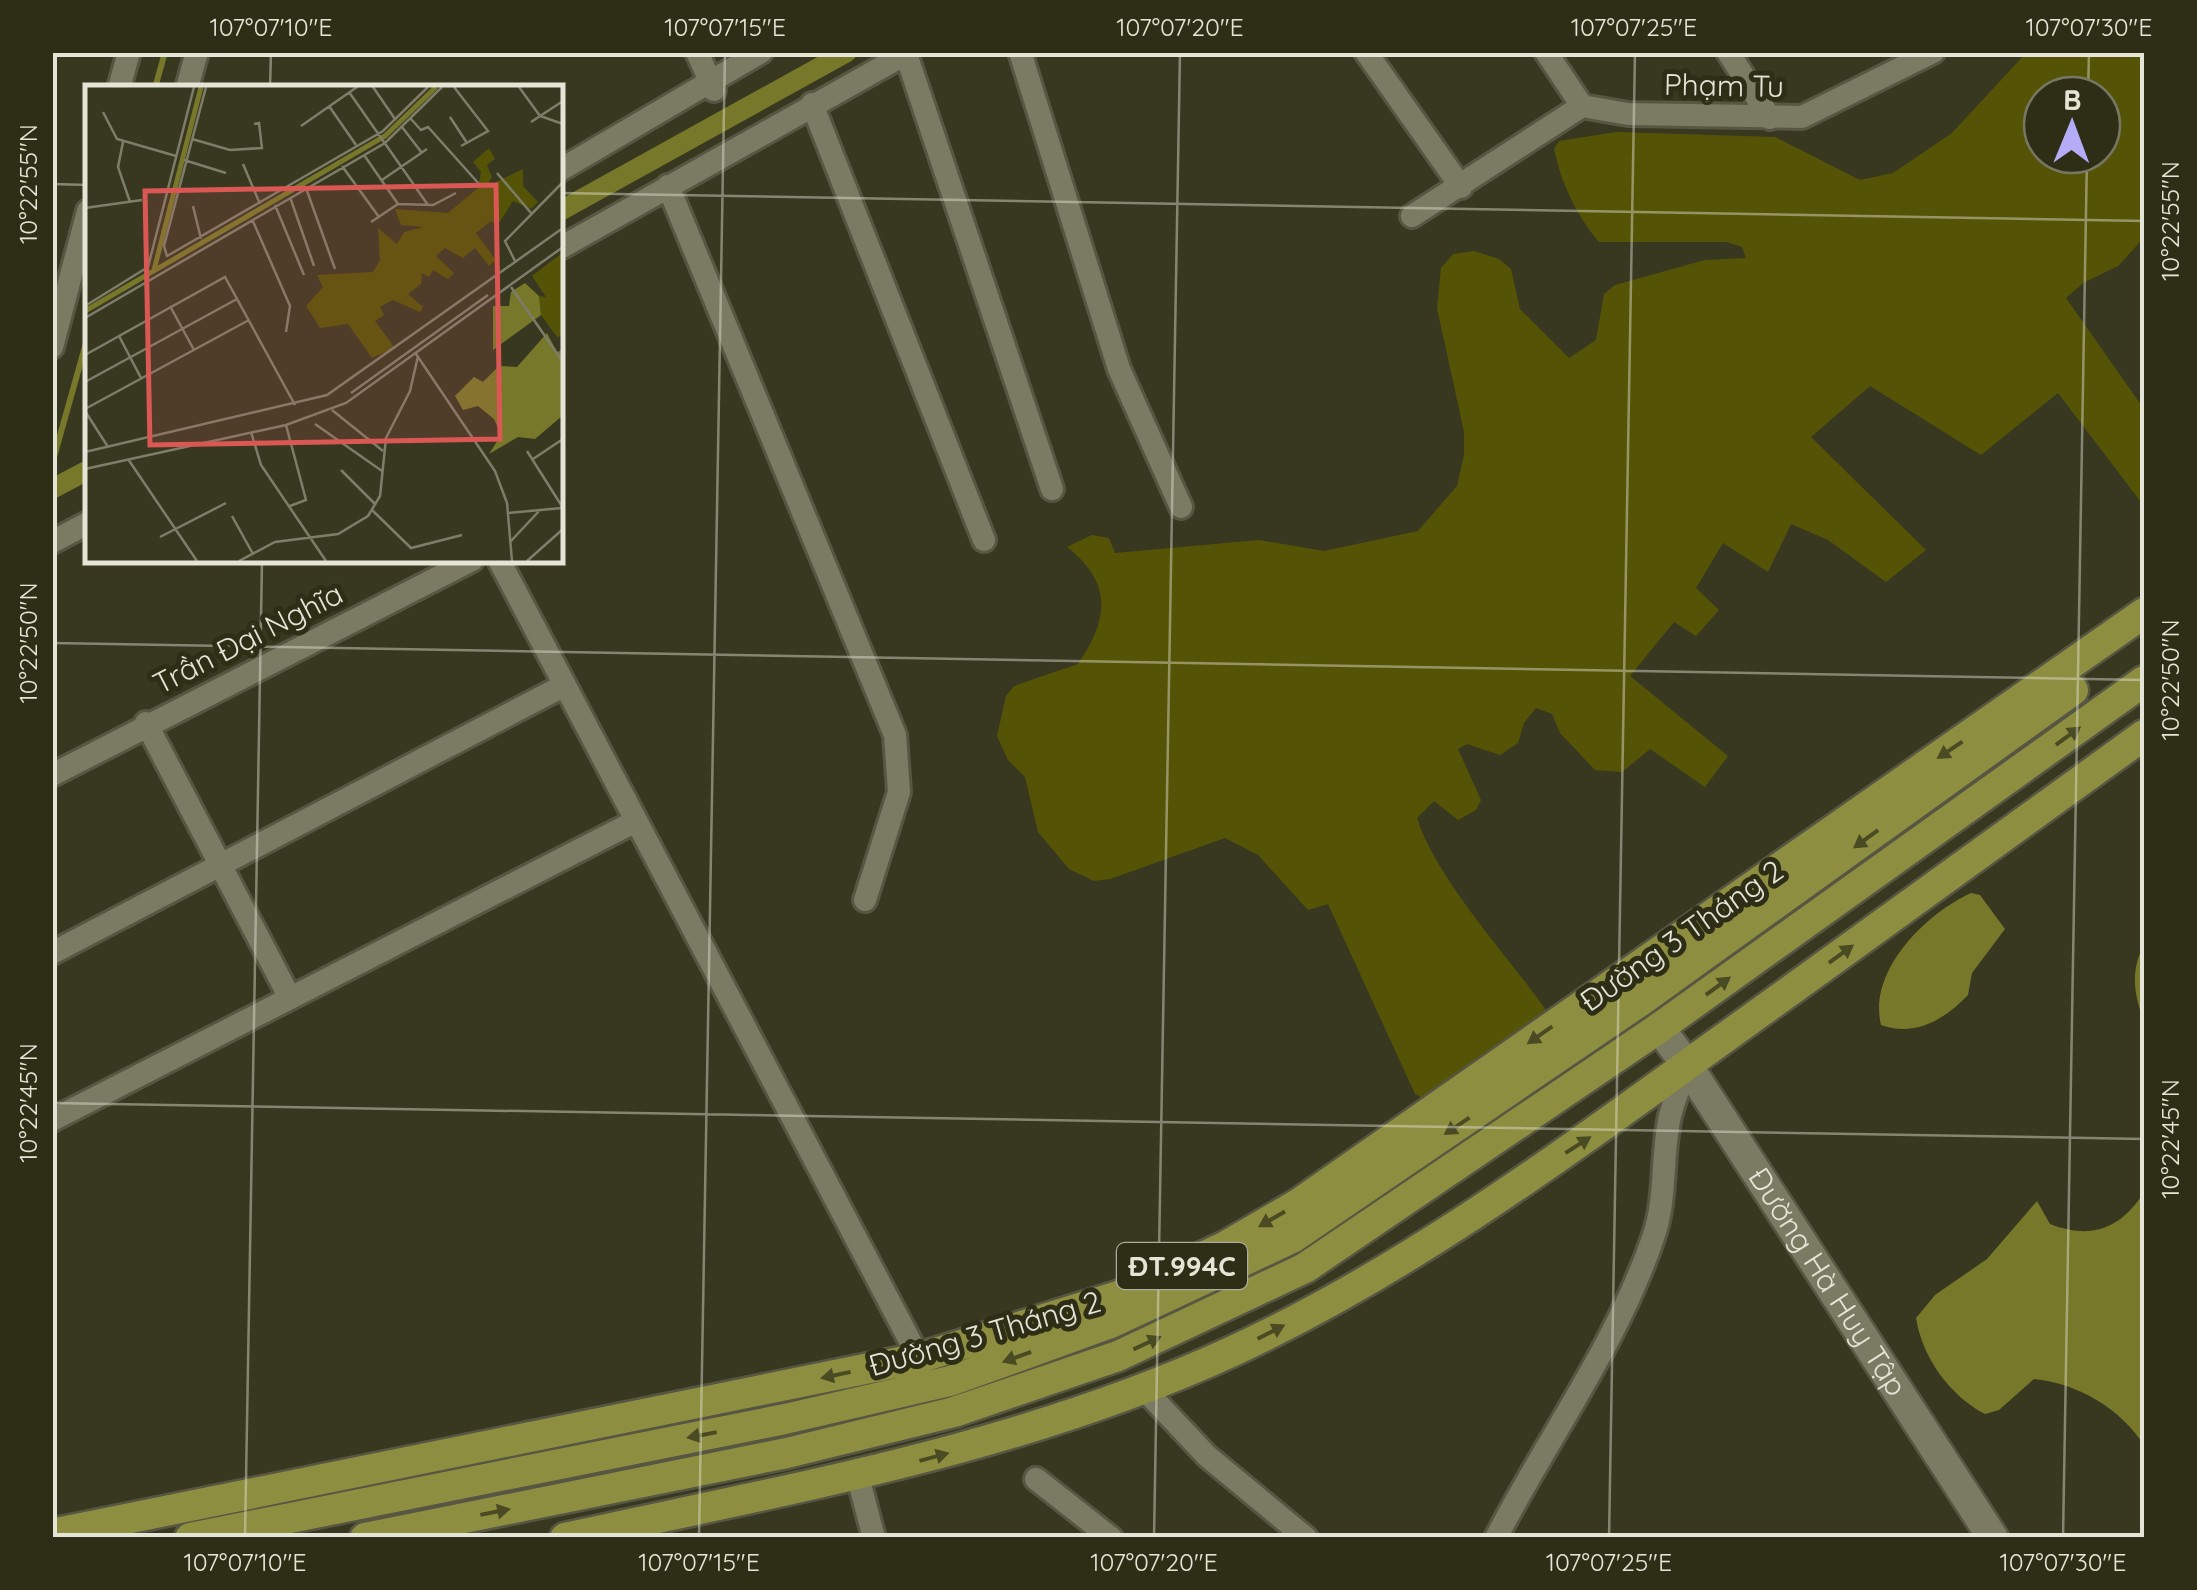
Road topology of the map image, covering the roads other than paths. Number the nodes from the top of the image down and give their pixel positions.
1 (128, 52) edge
2 (197, 52) edge
3 (697, 52) edge
4 (760, 52) edge
5 (1020, 52) edge
6 (1366, 52) edge
7 (1546, 52) edge
8 (1728, 52) edge
9 (1933, 52) edge
10 (908, 53) edge
11 (121, 85) edge
12 (188, 85) edge
13 (713, 87) junction
14 (812, 104) junction
15 (1582, 106) junction
16 (1770, 118) junction
17 (562, 169) edge
18 (668, 186) junction
19 (1460, 187) junction
20 (1412, 216) dead end
21 (85, 222) edge
22 (562, 247) edge
23 (52, 347) edge
24 (1052, 489) dead end
25 (1181, 508) dead end
26 (85, 525) edge
27 (984, 540) dead end
28 (52, 542) edge
29 (468, 562) edge
30 (500, 562) edge
31 (2144, 613) edge
32 (2144, 639) edge
33 (2144, 681) edge
34 (565, 685) junction
35 (146, 723) junction
36 (2144, 735) edge
37 (52, 775) edge
38 (636, 821) junction
39 (222, 864) junction
40 (865, 900) dead end
41 (52, 953) edge
42 (1620, 978) junction
43 (290, 998) junction
44 (1639, 1002) junction
45 (1659, 1028) junction
46 (1687, 1065) junction
47 (52, 1120) edge
48 (919, 1358) junction
49 (1143, 1388) junction
50 (858, 1476) junction
51 (1036, 1479) dead end
52 (640, 1530) edge
53 (52, 1534) edge
54 (190, 1538) edge
55 (365, 1538) edge
56 (565, 1538) edge
57 (874, 1538) edge
58 (1111, 1538) edge
59 (1306, 1538) edge
60 (1496, 1538) edge
61 (1992, 1538) edge

1 - 11 street
2 - 12 street
3 - 13 street
4 - 13 street
5 - 25 street
6 - 19 street
7 - 15 street
8 - 16 street
9 - 16 street, Phạm Tu
10 - 14 street
10 - 24 street
13 - 17 street
14 - 18 street
14 - 27 street
15 - 16 street, Phạm Tu
15 - 19 street
18 - 22 street
18 - 40 street
19 - 20 street
21 - 23 street
26 - 28 street
29 - 35 street, Trần Đại Nghĩa
30 - 34 street
31 -> 42 main road, Đường 3 Tháng 2 / ĐT.994C
32 -> 44 main road, Đường 3 Tháng 2 / ĐT.994C
45 -> 33 main road, Đường 3 Tháng 2 / ĐT.994C
34 - 38 street
34 - 39 street
35 - 37 street, Trần Đại Nghĩa
35 - 39 street
46 -> 36 main road
38 - 43 street
38 - 48 street
39 - 41 street
39 - 43 street
42 - 44 main road
42 -> 48 main road, Đường 3 Tháng 2 / ĐT.994C
43 - 47 street
44 - 45 main road
44 -> 54 main road, Đường 3 Tháng 2 / ĐT.994C
45 - 46 street, Đường Hà Huy Tập
55 -> 45 main road, Đường 3 Tháng 2 / ĐT.994C
49 -> 46 main road
46 - 60 street
46 - 61 street, Đường Hà Huy Tập
48 -> 53 main road, Đường 3 Tháng 2 / ĐT.994C
50 -> 49 main road
49 - 59 street
50 - 52 main road
50 - 57 street
51 - 58 street
52 - 56 main road

